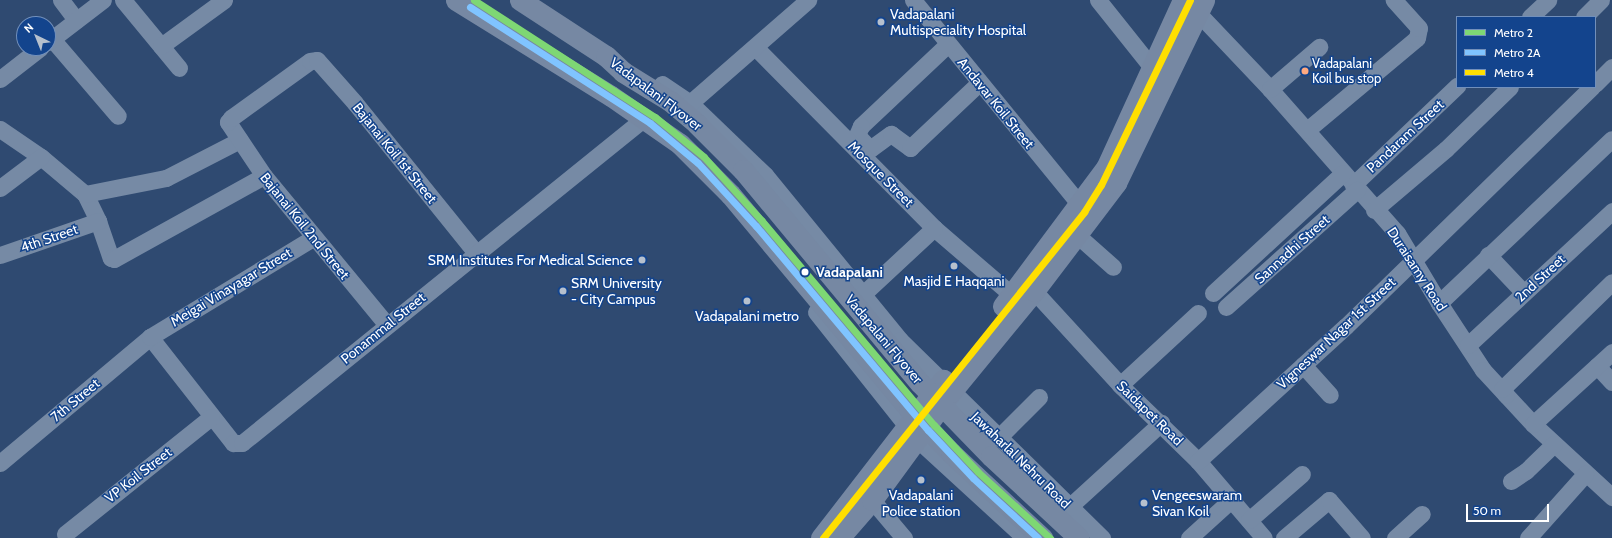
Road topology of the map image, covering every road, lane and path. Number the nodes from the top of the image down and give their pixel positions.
1 (61, 0) edge
2 (103, 0) edge
3 (123, 0) edge
4 (224, 0) edge
5 (456, 0) edge
6 (520, 0) edge
7 (808, 0) edge
8 (913, 0) edge
9 (1098, 0) edge
10 (1394, 0) edge
11 (1548, 0) edge
12 (1601, 0) edge
13 (1192, 4) edge
14 (1531, 16) edge
15 (1585, 16) edge
16 (76, 20) junction
17 (56, 36) edge
18 (948, 44) junction
19 (161, 46) junction
20 (755, 47) junction
21 (1319, 47) dead end
22 (56, 52) edge
23 (30, 56) edge
24 (606, 56) junction
25 (179, 68) dead end
26 (1612, 68) edge
27 (1153, 69) junction
28 (0, 79) edge
29 (587, 83) junction
30 (979, 83) junction
31 (1596, 83) edge
32 (1456, 87) edge
33 (1509, 88) edge
34 (1591, 88) edge
35 (1270, 89) junction
36 (690, 103) junction
37 (118, 116) dead end
38 (228, 122) joint
39 (637, 124) junction
40 (0, 129) edge
41 (1307, 130) junction
42 (1612, 139) edge
43 (240, 140) junction
44 (40, 157) junction
45 (264, 176) junction
46 (1351, 183) junction
47 (0, 188) edge
48 (86, 194) junction
49 (1080, 205) junction
50 (1374, 210) junction
51 (1612, 211) edge
52 (98, 221) junction
53 (934, 228) junction
54 (1077, 235) junction
55 (313, 238) junction
56 (476, 253) junction
57 (0, 255) edge
58 (1488, 255) junction
59 (1414, 259) junction
60 (1113, 267) dead end
61 (1612, 282) edge
62 (1034, 290) junction
63 (1213, 293) dead end
64 (1524, 293) junction
65 (863, 294) junction
66 (1012, 295) junction
67 (1439, 303) junction
68 (1226, 307) dead end
69 (1198, 313) dead end
70 (387, 325) junction
71 (150, 337) junction
72 (902, 342) junction
73 (1468, 345) junction
74 (1612, 352) edge
75 (1303, 365) junction
76 (1597, 366) junction
77 (864, 373) junction
78 (1612, 382) edge
79 (1120, 385) junction
80 (946, 387) junction
81 (1330, 395) dead end
82 (1506, 395) junction
83 (1038, 397) dead end
84 (211, 417) junction
85 (1160, 423) junction
86 (1533, 424) junction
87 (912, 432) junction
88 (998, 438) junction
89 (1554, 444) junction
90 (1198, 460) junction
91 (0, 463) edge
92 (1302, 474) dead end
93 (1585, 474) junction
94 (1511, 481) dead end
95 (1052, 490) junction
96 (1610, 490) edge
97 (1232, 499) junction
98 (872, 500) junction
99 (1069, 507) junction
100 (1422, 514) dead end
101 (1249, 520) junction
102 (1020, 533) edge
103 (65, 534) dead end
104 (822, 538) edge
105 (839, 538) edge
106 (904, 538) edge
107 (1042, 538) edge
108 (1080, 538) edge
109 (1102, 538) edge
110 (1189, 538) edge
111 (1264, 538) edge
112 (1284, 538) edge
113 (1362, 538) edge
114 (1395, 538) edge
115 (1528, 538) edge

1 - 16 street
2 - 16 street
3 - 19 street
4 - 19 street
5 - 29 main road, Vadapalani Flyover
6 - 24 main road, Vadapalani Flyover
7 - 20 street
8 - 18 street, Andavar Koil Street
9 - 27 street
10 - 41 street
11 - 14 street
12 - 15 street
13 - 27 main road
13 - 35 street, Duraisamy Road
13 - 54 main road
16 - 17 street
18 - 30 street, Andavar Koil Street
18 - 30 street
19 - 25 street
20 - 36 street
20 - 53 street, Mosque Street
21 - 35 street
22 - 37 street
23 - 28 street
24 - 36 street, Jawaharlal Nehru Road
24 - 108 main road, Vadapalani Flyover, bridge
26 - 31 street
27 - 49 main road
29 - 39 street
29 - 107 main road, Vadapalani Flyover, bridge
30 - 49 street, Andavar Koil Street
32 - 46 street, Pandaram Street
33 - 50 street
34 - 59 street, Vigneswar Nagar 1st Street
35 - 41 street, Duraisamy Road
36 - 65 street, Jawaharlal Nehru Road
38 - 43 street, Bajanai Koil 2nd Street
38 - 56 street, Bajanai Koil 1st Street
39 - 56 street, Ponammal Street
39 - 77 street
40 - 44 street
41 - 46 street, Duraisamy Road
42 - 58 street
43 - 45 street, Bajanai Koil 2nd Street
43 - 48 street
44 - 47 street
44 - 48 street
45 - 52 street
45 - 55 street, Bajanai Koil 2nd Street
46 - 50 street, Duraisamy Road
46 - 63 street
46 - 68 street, Sannadhi Street
48 - 52 street
49 - 66 main road
50 - 59 street, Duraisamy Road
51 - 64 street, 2nd Street
52 - 57 street, 4th Street
53 - 65 street
53 - 66 street, Mosque Street
54 - 60 street
54 - 62 main road
55 - 70 street, Bajanai Koil 2nd Street
55 - 71 street, Meigai Vinayagar Street
56 - 70 street, Ponammal Street
58 - 64 street
58 - 67 street
59 - 67 street, Duraisamy Road
59 - 75 street, Vigneswar Nagar 1st Street
61 - 82 street
62 - 79 street, Saidapet Road
62 - 80 main road
64 - 73 street, 2nd Street
65 - 72 street, Jawaharlal Nehru Road
66 - 80 main road
67 - 73 street, Duraisamy Road
69 - 79 street
70 - 84 street, Ponammal Street
71 - 84 street, Ponammal Street
71 - 91 street, 7th Street
72 - 77 street
72 - 80 street, Jawaharlal Nehru Road
73 - 82 street, Duraisamy Road
74 - 76 street
75 - 81 street
75 - 90 street, Vigneswar Nagar 1st Street
76 - 78 street
76 - 86 street
77 - 87 street
79 - 85 street, Saidapet Road
80 - 87 main road
80 - 88 street, Jawaharlal Nehru Road
82 - 86 street, Duraisamy Road
83 - 88 street
84 - 103 street, VP Koil Street
85 - 90 street, Saidapet Road
85 - 99 street
86 - 89 street, Duraisamy Road
87 - 98 main road
87 - 102 street
87 - 104 main road
88 - 95 street, Jawaharlal Nehru Road
89 - 93 street, Duraisamy Road
89 - 94 street
90 - 97 street, Saidapet Road
92 - 101 street
93 - 96 street, Duraisamy Road
93 - 115 street
95 - 99 street, Jawaharlal Nehru Road
95 - 102 street
97 - 101 street, Saidapet Road
97 - 110 street
98 - 105 main road
98 - 106 street
99 - 109 street, Jawaharlal Nehru Road
100 - 114 street
101 - 111 street, Saidapet Road
112 - 113 street

